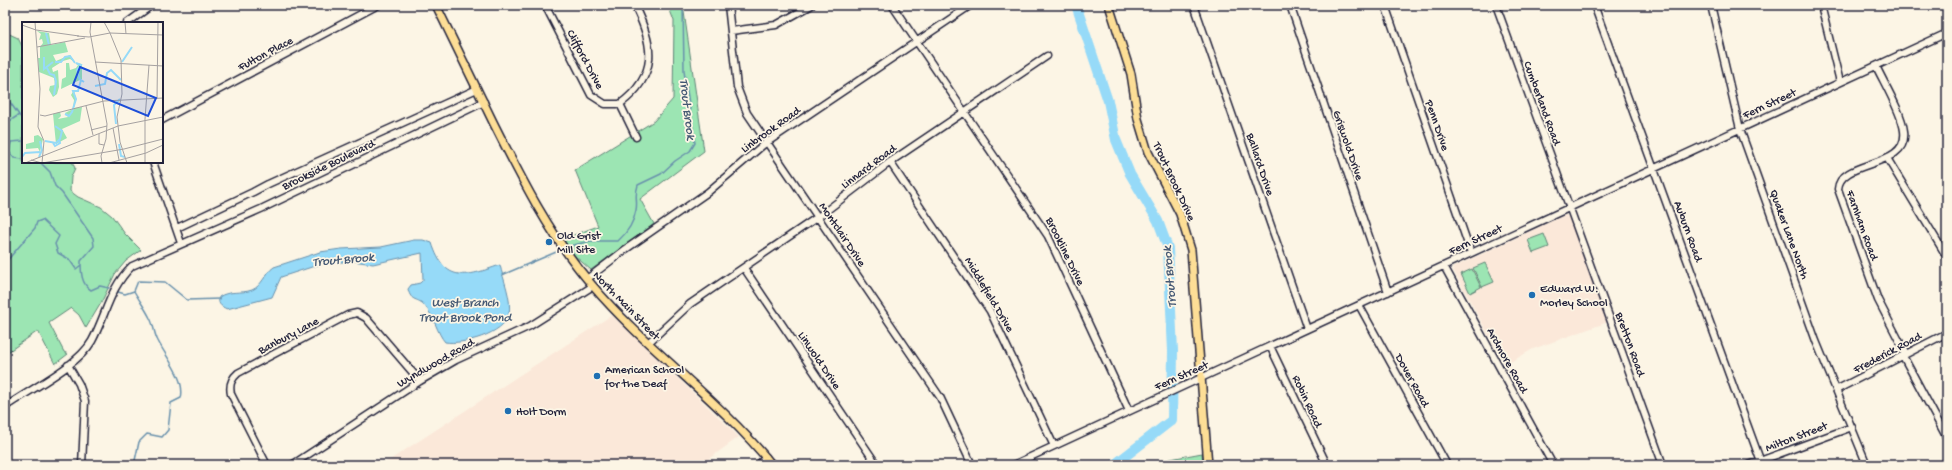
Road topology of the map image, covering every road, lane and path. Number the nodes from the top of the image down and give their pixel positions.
1 (152, 5) edge
2 (378, 5) edge
3 (436, 5) edge
4 (546, 5) edge
5 (634, 5) edge
6 (728, 5) edge
7 (812, 5) edge
8 (892, 5) edge
9 (971, 5) edge
10 (1109, 5) edge
11 (1194, 5) edge
12 (1290, 5) edge
13 (1385, 5) edge
14 (1496, 5) edge
15 (1594, 5) edge
16 (1711, 5) edge
17 (1821, 5) edge
18 (127, 22) edge
19 (731, 30) junction
20 (1947, 32) edge
21 (916, 42) junction
22 (1047, 56) dead end
23 (1876, 66) junction
24 (1840, 82) junction
25 (477, 89) junction
26 (484, 102) junction
27 (620, 104) junction
28 (965, 111) junction
29 (163, 119) edge
30 (1740, 129) junction
31 (636, 137) dead end
32 (768, 142) junction
33 (1887, 158) junction
34 (890, 162) junction
35 (153, 163) edge
36 (1654, 169) junction
37 (1570, 208) junction
38 (818, 217) junction
39 (176, 228) junction
40 (181, 243) junction
41 (1471, 253) junction
42 (1947, 257) edge
43 (1444, 266) junction
44 (744, 268) junction
45 (587, 279) junction
46 (593, 286) junction
47 (1388, 292) junction
48 (1359, 305) junction
49 (1307, 329) junction
50 (1947, 333) edge
51 (648, 343) junction
52 (1270, 346) junction
53 (1904, 355) junction
54 (68, 365) junction
55 (1202, 378) junction
56 (420, 381) junction
57 (1836, 390) junction
58 (5, 407) edge
59 (1129, 411) junction
60 (1852, 427) junction
61 (1947, 438) edge
62 (1054, 446) junction
63 (766, 458) junction
64 (1762, 463) edge
65 (82, 465) edge
66 (267, 465) edge
67 (292, 465) edge
68 (758, 465) edge
69 (772, 465) edge
70 (877, 465) edge
71 (972, 465) edge
72 (1013, 465) edge
73 (1208, 465) edge
74 (1327, 465) edge
75 (1447, 465) edge
76 (1553, 465) edge
77 (1663, 465) edge
78 (1749, 465) edge
79 (1867, 465) edge

1 - 18 street
2 - 29 street, Fulton Place
3 - 25 main road, North Main Street
4 - 27 street, Clifford Drive
5 - 27 street
6 - 19 street, Montclair Drive
7 - 19 street
8 - 21 street
9 - 21 street, Linbrook Road
10 - 55 main road, Trout Brook Drive
11 - 49 street, Ballard Drive
12 - 47 street, Griswold Drive
13 - 41 street, Penn Drive
14 - 37 street, Cumberland Road
15 - 36 street, Auburn Road
16 - 30 street, Quaker Lane North
17 - 24 street
19 - 32 street, Montclair Drive
20 - 23 street, Fern Street
21 - 28 street
21 - 32 street, Linbrook Road
22 - 28 street, Linnard Road
23 - 24 street, Fern Street
23 - 33 street, Farnham Road
24 - 30 street, Fern Street
25 - 26 main road, North Main Street
25 - 39 street, Brookside Boulevard
26 - 40 street, Brookside Boulevard
26 - 45 main road, North Main Street
27 - 31 street
28 - 34 street, Linnard Road
28 - 59 street, Brookline Drive
30 - 36 street, Fern Street
30 - 57 street, Quaker Lane North
32 - 38 street, Montclair Drive
32 - 45 street, Linbrook Road
33 - 42 street
33 - 53 street, Farnham Road
34 - 38 street, Linnard Road
34 - 62 street, Middlefield Drive
35 - 39 street
36 - 37 street, Fern Street
36 - 64 street, Auburn Road
37 - 41 street, Fern Street
37 - 77 street, Bretton Road
38 - 44 street, Linnard Road
38 - 71 street, Montclair Drive
39 - 40 street
40 - 54 street, Brookside Boulevard
41 - 43 street, Fern Street
43 - 47 street, Fern Street
43 - 76 street, Ardmore Road
44 - 51 street, Linnard Road
44 - 70 street, Linwold Drive
45 - 46 main road, North Main Street
46 - 51 main road, North Main Street
46 - 56 street, Wyndwood Road
47 - 48 street, Fern Street
48 - 49 street, Fern Street
48 - 75 street, Dover Road
49 - 52 street, Fern Street
50 - 53 street, Frederick Road
51 - 63 main road, North Main Street
52 - 55 street, Fern Street
52 - 74 street, Robin Road
53 - 57 street, Frederick Road
53 - 61 street
54 - 58 street, Brookside Boulevard
54 - 65 street
55 - 59 street, Fern Street
55 - 73 main road, Trout Brook Drive
56 - 66 street, Banbury Lane
56 - 67 street, Wyndwood Road
57 - 60 street, Quaker Lane North
59 - 62 street, Fern Street
60 - 64 street, Milton Street
60 - 79 street, Quaker Lane North
62 - 72 street, Fern Street
63 - 68 street
63 - 69 main road, North Main Street
64 - 78 street, Milton Street

